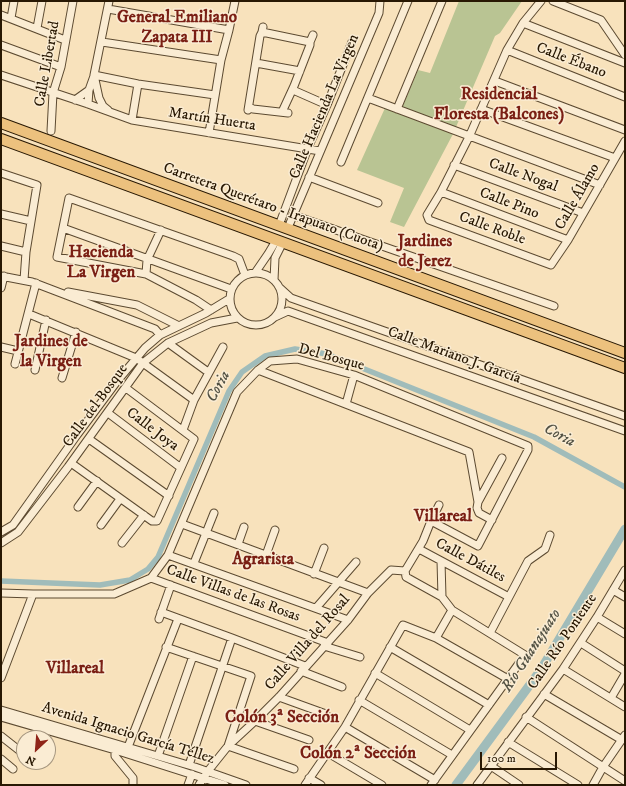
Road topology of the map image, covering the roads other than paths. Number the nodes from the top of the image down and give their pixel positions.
1 (14, 1) edge
2 (42, 1) edge
3 (73, 1) edge
4 (109, 1) edge
5 (235, 1) edge
6 (380, 1) edge
7 (408, 1) edge
8 (442, 1) edge
9 (541, 1) edge
10 (553, 1) edge
11 (108, 9) junction
12 (1, 15) edge
13 (12, 18) junction
14 (523, 23) junction
15 (37, 28) junction
16 (230, 30) junction
17 (313, 35) dead end
18 (65, 40) junction
19 (102, 42) junction
20 (310, 42) junction
21 (352, 42) dead end
22 (1, 45) edge
23 (507, 50) junction
24 (625, 55) edge
25 (221, 60) junction
26 (256, 63) junction
27 (625, 63) edge
28 (60, 67) junction
29 (300, 71) junction
30 (1, 75) edge
31 (94, 75) junction
32 (494, 81) junction
33 (138, 84) junction
34 (294, 88) junction
35 (89, 90) junction
36 (53, 93) junction
37 (215, 95) junction
38 (625, 96) edge
39 (368, 98) junction
40 (75, 100) junction
41 (328, 103) junction
42 (88, 104) junction
43 (397, 109) junction
44 (481, 109) junction
45 (111, 113) junction
46 (132, 120) junction
47 (1, 123) edge
48 (625, 130) edge
49 (51, 131) dead end
50 (209, 133) junction
51 (469, 137) junction
52 (1, 139) edge
53 (625, 141) edge
54 (308, 148) junction
55 (320, 151) junction
56 (615, 158) junction
57 (341, 162) dead end
58 (454, 164) junction
59 (1, 173) edge
60 (309, 177) junction
61 (600, 185) junction
62 (441, 192) junction
63 (378, 203) dead end
64 (583, 213) junction
65 (1, 214) edge
66 (293, 215) junction
67 (281, 220) dead end
68 (31, 221) junction
69 (290, 223) dead end
70 (63, 228) junction
71 (161, 230) junction
72 (568, 240) junction
73 (1, 246) edge
74 (26, 252) junction
75 (147, 260) junction
76 (551, 265) joint
77 (255, 273) junction
78 (146, 274) junction
79 (245, 275) junction
80 (2, 276) edge
81 (24, 280) junction
82 (274, 280) junction
83 (36, 283) junction
84 (1, 288) edge
85 (280, 288) junction
86 (231, 289) junction
87 (52, 290) junction
88 (229, 299) junction
89 (554, 306) dead end
90 (211, 310) junction
91 (28, 314) junction
92 (275, 317) junction
93 (237, 318) junction
94 (46, 320) junction
95 (179, 326) junction
96 (76, 332) junction
97 (160, 335) junction
98 (168, 343) junction
99 (1, 347) edge
100 (223, 347) dead end
101 (18, 351) junction
102 (625, 353) edge
103 (136, 358) junction
104 (144, 363) junction
105 (15, 364) dead end
106 (625, 368) edge
107 (35, 370) dead end
108 (258, 370) junction
109 (208, 372) junction
110 (354, 375) junction
111 (62, 378) dead end
112 (126, 388) junction
113 (194, 400) junction
114 (346, 404) junction
115 (108, 413) junction
116 (625, 416) edge
117 (183, 430) junction
118 (625, 431) edge
119 (89, 439) junction
120 (502, 458) dead end
121 (71, 463) junction
122 (181, 468) junction
123 (97, 481) junction
124 (169, 496) junction
125 (120, 499) junction
126 (478, 502) junction
127 (439, 505) dead end
128 (78, 507) dead end
129 (214, 513) dead end
130 (144, 515) junction
131 (492, 520) junction
132 (431, 521) junction
133 (182, 524) junction
134 (101, 525) dead end
135 (244, 526) dead end
136 (275, 530) dead end
137 (1, 532) edge
138 (206, 532) junction
139 (550, 535) dead end
140 (122, 543) dead end
141 (1, 544) edge
142 (238, 544) junction
143 (324, 548) dead end
144 (419, 549) junction
145 (168, 555) junction
146 (266, 555) junction
147 (441, 561) junction
148 (356, 562) dead end
149 (194, 563) junction
150 (625, 570) edge
151 (314, 574) junction
152 (406, 574) junction
153 (151, 578) junction
154 (339, 583) junction
155 (171, 585) junction
156 (613, 590) junction
157 (1, 593) edge
158 (368, 593) junction
159 (33, 594) junction
160 (442, 597) junction
161 (509, 597) junction
162 (625, 597) edge
163 (316, 608) junction
164 (452, 610) junction
165 (597, 617) junction
166 (178, 619) junction
167 (348, 620) junction
168 (490, 633) junction
169 (625, 634) edge
170 (232, 638) junction
171 (436, 638) junction
172 (581, 643) junction
173 (326, 645) junction
174 (166, 647) junction
175 (390, 647) junction
176 (193, 656) junction
177 (360, 657) dead end
178 (223, 666) junction
179 (303, 669) junction
180 (563, 669) junction
181 (625, 671) edge
182 (375, 673) junction
183 (625, 674) edge
184 (1, 678) edge
185 (508, 679) junction
186 (342, 687) dead end
187 (544, 694) junction
188 (279, 697) junction
189 (611, 698) junction
190 (359, 700) junction
191 (489, 705) junction
192 (625, 707) edge
193 (2, 713) edge
194 (326, 714) dead end
195 (526, 718) junction
196 (255, 721) junction
197 (345, 727) junction
198 (53, 728) junction
199 (470, 730) junction
200 (1, 736) edge
201 (623, 737) edge
202 (309, 740) dead end
203 (508, 742) junction
204 (228, 746) junction
205 (128, 747) junction
206 (16, 748) edge
207 (115, 750) junction
208 (328, 753) junction
209 (452, 755) junction
210 (158, 756) junction
211 (1, 759) edge
212 (189, 765) junction
213 (491, 766) junction
214 (602, 767) junction
215 (13, 769) dead end
216 (294, 769) dead end
217 (208, 771) junction
218 (192, 774) junction
219 (203, 778) junction
220 (309, 778) junction
221 (625, 781) edge
222 (433, 782) edge
223 (133, 785) edge
224 (188, 785) edge
225 (200, 785) edge
226 (225, 785) edge
227 (246, 785) edge
228 (305, 785) edge
229 (321, 785) edge
230 (382, 785) edge
231 (477, 785) edge
232 (518, 785) edge
233 (578, 785) edge
234 (593, 785) edge

1 - 13 street
2 - 15 street
3 - 18 street, Calle Libertad
4 - 11 street
5 - 16 street
6 - 55 street, Calle Hacienda La Virgen
7 - 39 street
8 - 43 street
9 - 14 street
10 - 24 street
11 - 16 street
11 - 19 street
12 - 13 street
13 - 15 street
14 - 23 street
14 - 27 street
15 - 18 street
16 - 25 street
17 - 20 street
18 - 28 street, Calle Libertad
19 - 25 street
19 - 31 street
20 - 26 street
20 - 29 street
21 - 41 street
22 - 28 street
23 - 32 street
23 - 38 street, Calle Ébano
25 - 37 street
26 - 29 street
26 - 34 street
28 - 36 street, Calle Libertad
29 - 34 street
30 - 36 street
31 - 33 street
31 - 35 street
31 - 45 street, Martín Huerta
32 - 44 street
32 - 48 street
33 - 37 street
33 - 46 street
34 - 41 street
35 - 40 street
35 - 42 street
36 - 40 street
36 - 49 street, Calle Libertad
37 - 50 street
39 - 43 street
39 - 57 street
40 - 42 street
41 - 54 street
42 - 45 street
43 - 51 street
44 - 51 street
44 - 56 street
45 - 46 street, Martín Huerta
46 - 50 street, Martín Huerta
47 - 102 highway, Carretera Querétaro - Irapuato (Cuota)
50 - 54 street, Martín Huerta
51 - 58 street
51 - 61 street
52 - 106 highway, Carretera Querétaro - Irapuato (Cuota)
53 - 56 street, Calle Álamo
54 - 55 street, Martín Huerta
54 - 67 street
55 - 60 street, Calle Hacienda La Virgen
56 - 61 street, Calle Álamo
58 - 62 street
58 - 64 street, Calle Nogal
59 - 68 street
60 - 63 street
60 - 66 street, Calle Hacienda La Virgen
61 - 64 street, Calle Álamo
62 - 72 street, Calle Pino
62 - 76 street, Calle Roble
64 - 72 street, Calle Álamo
65 - 68 street
66 - 69 street, Calle Hacienda La Virgen
66 - 89 street
68 - 74 street
70 - 71 street
70 - 75 street
70 - 78 street
71 - 75 street
71 - 79 street
72 - 76 street, Calle Álamo
73 - 74 street
74 - 81 street
75 - 78 street
75 - 86 street
77 - 79 street
77 - 82 street
77 - 82 street
78 - 90 street
79 - 86 street
80 - 81 street
80 - 84 street
81 - 83 street
82 - 85 street
83 - 87 street
83 - 91 street
85 - 92 street
85 - 116 street, Calle Mariano J. García
86 - 88 street
87 - 95 street
87 - 97 street
88 - 90 street, Calle del Bosque
88 - 93 street
90 - 95 street, Calle del Bosque
91 - 94 street
91 - 101 street
92 - 93 street
92 - 118 street, Calle Mariano J. García
93 - 98 street, Calle del Bosque
94 - 96 street
94 - 107 street
95 - 97 street, Calle del Bosque
96 - 103 street
96 - 111 street
97 - 103 street, Calle del Bosque
98 - 104 street, Calle del Bosque
98 - 109 street
99 - 101 street
100 - 109 street
101 - 105 street
103 - 104 street
103 - 137 street, Calle del Bosque
104 - 112 street, Calle del Bosque
104 - 113 street
108 - 110 street, Del Bosque
108 - 114 street
108 - 133 street, Del Bosque
109 - 113 street
110 - 114 street
110 - 131 street, Del Bosque
112 - 115 street, Calle del Bosque
112 - 117 street
113 - 117 street
114 - 126 street
115 - 119 street, Calle del Bosque
115 - 122 street, Calle Joya
117 - 122 street
119 - 121 street, Calle del Bosque
119 - 124 street
120 - 126 street
121 - 123 street
121 - 141 street, Calle del Bosque
122 - 124 street
123 - 125 street
123 - 128 street
124 - 130 street
125 - 130 street
125 - 134 street
126 - 131 street
127 - 132 street
129 - 138 street
130 - 140 street
131 - 132 street
132 - 144 street
133 - 138 street
133 - 145 street, Del Bosque
135 - 142 street
136 - 146 street
138 - 142 street
138 - 149 street
139 - 161 street
142 - 146 street
143 - 151 street
144 - 147 street, Calle Dátiles
144 - 152 street
145 - 149 street
145 - 153 street, Del Bosque
146 - 151 street
147 - 160 street
147 - 161 street, Calle Dátiles
148 - 154 street
149 - 163 street
150 - 156 street, Calle Río Poniente
151 - 154 street
152 - 158 street, Calle Villa del Rosal
152 - 160 street
153 - 155 street, Calle Villas de las Rosas
153 - 159 street
154 - 158 street
154 - 163 street
155 - 166 street
155 - 173 street, Calle Villas de las Rosas
156 - 162 street
156 - 165 street, Calle Río Poniente
157 - 159 street
158 - 167 street, Calle Villa del Rosal
159 - 184 street
160 - 164 street
161 - 168 street
163 - 167 street
164 - 168 street
164 - 171 street
165 - 169 street
165 - 172 street, Calle Río Poniente
166 - 170 street
166 - 174 street
167 - 173 street, Calle Villa del Rosal
168 - 185 street
170 - 178 street
170 - 179 street
171 - 175 street
171 - 185 street
172 - 180 street, Calle Río Poniente
172 - 181 street
173 - 177 street, Calle Villas de las Rosas
173 - 179 street, Calle Villa del Rosal
174 - 176 street
174 - 205 street
175 - 182 street
175 - 191 street
176 - 178 street
176 - 210 street
178 - 204 street
178 - 212 street
179 - 186 street
179 - 188 street, Calle Villa del Rosal
180 - 187 street, Calle Río Poniente
180 - 189 street
182 - 190 street
182 - 199 street
183 - 189 street
185 - 191 street
187 - 195 street, Calle Río Poniente
187 - 201 street
188 - 194 street
188 - 196 street, Calle Villa del Rosal
189 - 192 street
190 - 197 street
190 - 209 street
191 - 199 street
193 - 198 street, Avenida Ignacio García Téllez
195 - 203 street, Calle Río Poniente
195 - 214 street
196 - 202 street
196 - 204 street, Calle Villa del Rosal
197 - 208 street
197 - 222 street
198 - 205 street, Avenida Ignacio García Téllez
198 - 207 street, Avenida Ignacio García Téllez
199 - 209 street
200 - 206 street
201 - 214 street
203 - 213 street, Calle Río Poniente
203 - 233 street
204 - 216 street
204 - 217 street, Calle Villa del Rosal
205 - 210 street, Avenida Ignacio García Téllez
207 - 218 street, Avenida Ignacio García Téllez
207 - 223 street
208 - 220 street
208 - 230 street
209 - 222 street
210 - 212 street, Avenida Ignacio García Téllez
211 - 215 street
212 - 217 street, Avenida Ignacio García Téllez
213 - 231 street, Calle Río Poniente
213 - 232 street
214 - 221 street
214 - 234 street
217 - 219 street, Calle Villa del Rosal
217 - 227 street, Avenida Ignacio García Téllez
218 - 219 street, Avenida Ignacio García Téllez
218 - 224 street
219 - 225 street, Calle Villa del Rosal
219 - 226 street, Avenida Ignacio García Téllez
220 - 228 street
220 - 229 street

